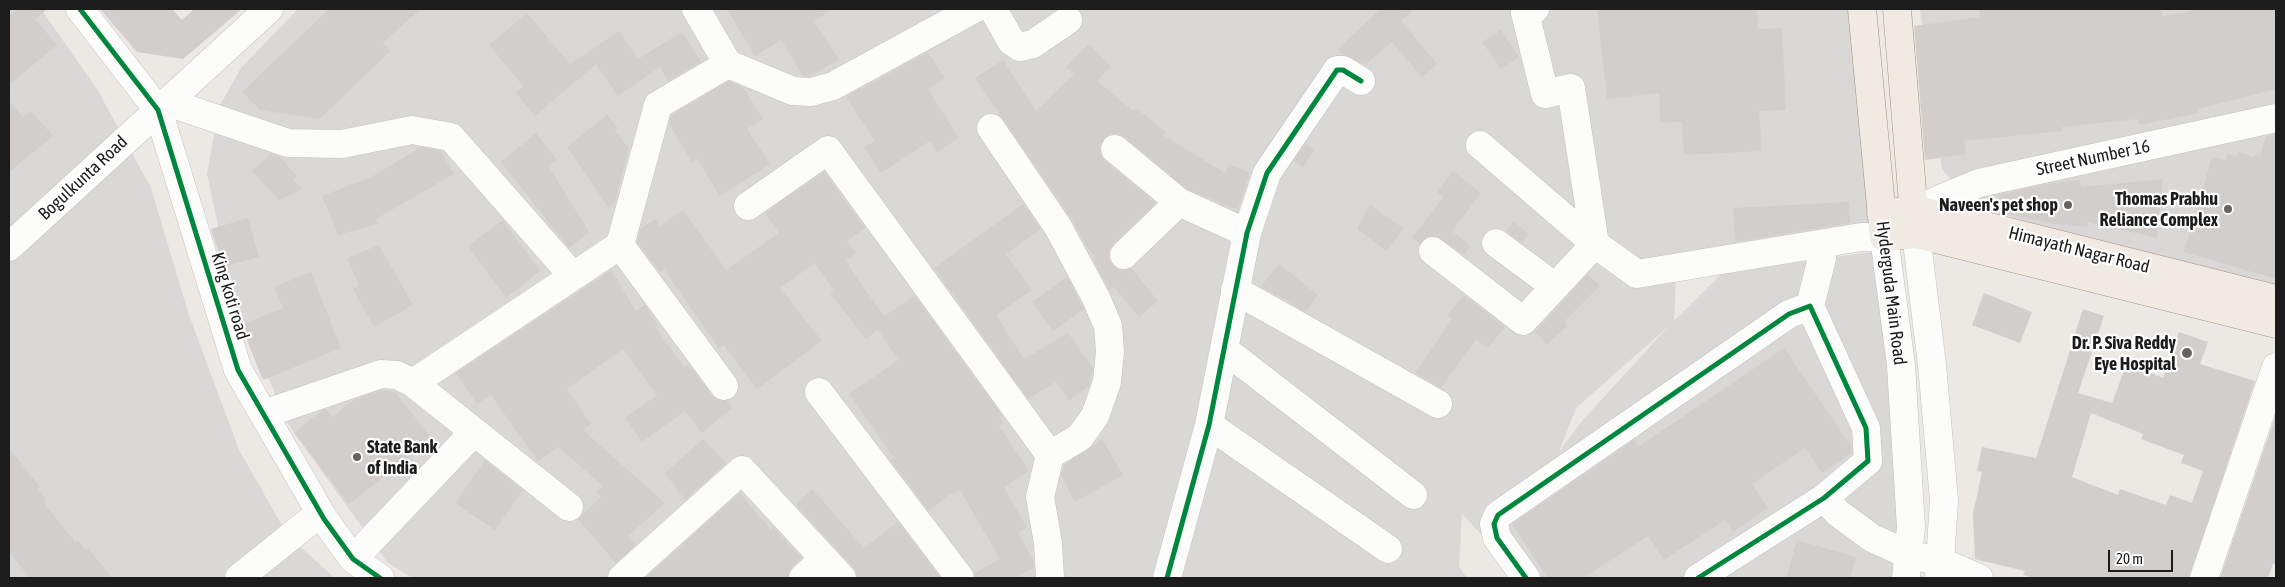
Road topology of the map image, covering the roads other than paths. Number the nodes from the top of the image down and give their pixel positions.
1 (80, 9) edge
2 (269, 9) edge
3 (696, 9) edge
4 (974, 9) edge
5 (993, 9) edge
6 (1535, 9) edge
7 (1862, 9) edge
8 (1897, 9) edge
9 (1068, 20) dead end
10 (728, 64) junction
11 (1361, 81) dead end
12 (162, 106) junction
13 (2276, 118) edge
14 (992, 128) dead end
15 (1480, 145) dead end
16 (1115, 148) dead end
17 (1179, 202) junction
18 (748, 206) dead end
19 (1915, 222) junction
20 (1875, 229) junction
21 (1247, 232) junction
22 (1496, 242) dead end
23 (620, 244) junction
24 (1595, 244) junction
25 (1819, 244) junction
26 (9, 247) edge
27 (1432, 251) dead end
28 (1124, 255) dead end
29 (573, 276) junction
30 (1554, 286) junction
31 (1235, 290) junction
32 (2276, 299) edge
33 (1810, 306) junction
34 (2276, 324) edge
35 (1225, 350) junction
36 (2276, 367) edge
37 (413, 383) junction
38 (724, 386) dead end
39 (818, 392) dead end
40 (1438, 404) dead end
41 (264, 414) junction
42 (1209, 425) junction
43 (474, 432) junction
44 (1050, 454) junction
45 (1413, 494) dead end
46 (1828, 495) junction
47 (569, 507) dead end
48 (320, 513) junction
49 (1911, 526) junction
50 (1388, 549) dead end
51 (353, 559) junction
52 (824, 559) junction
53 (1907, 566) edge
54 (1940, 570) edge
55 (239, 578) edge
56 (380, 578) edge
57 (622, 578) edge
58 (803, 578) edge
59 (842, 578) edge
60 (960, 578) edge
61 (1050, 578) edge
62 (1167, 578) edge
63 (1526, 578) edge
64 (1698, 578) edge
65 (1979, 578) edge
66 (2204, 578) edge

1 - 12 street, King koti road
2 - 12 street, Bogulkunta Road
3 - 10 street
4 - 10 street
5 - 9 street
6 - 24 street
7 - 20 main road, Hyderguda Main Road
8 - 19 main road, Hyderguda Main Road
10 - 23 street
11 - 21 street
12 - 26 street, Bogulkunta Road
12 - 29 street
12 - 41 street, King koti road
13 - 19 street, Street Number 16
14 - 44 street
15 - 24 street
16 - 17 street
17 - 21 street
17 - 28 street
18 - 44 street
19 - 20 main road, Himayath Nagar Road
19 - 32 main road, Himayath Nagar Road
19 - 34 main road, Himayath Nagar Road
19 - 54 street, Hyderguda Main Road
20 - 25 street
20 - 49 street, Hyderguda Main Road
21 - 31 street
22 - 30 street
23 - 29 street
23 - 38 street
24 - 25 street
24 - 30 street
25 - 33 street
27 - 30 street
29 - 37 street
31 - 35 street
31 - 40 street
33 - 46 street
33 - 63 street
35 - 42 street
35 - 45 street
36 - 66 street
37 - 41 street
37 - 43 street
39 - 60 street
41 - 48 street, King koti road
42 - 50 street
42 - 62 street
43 - 47 street
43 - 51 street
44 - 61 street
46 - 49 street
46 - 53 street
46 - 64 street
48 - 51 street, King koti road
48 - 55 street
49 - 53 street, Hyderguda Main Road
51 - 56 street, King koti road
52 - 57 street
52 - 58 street
52 - 59 street
53 - 54 street
54 - 65 street

